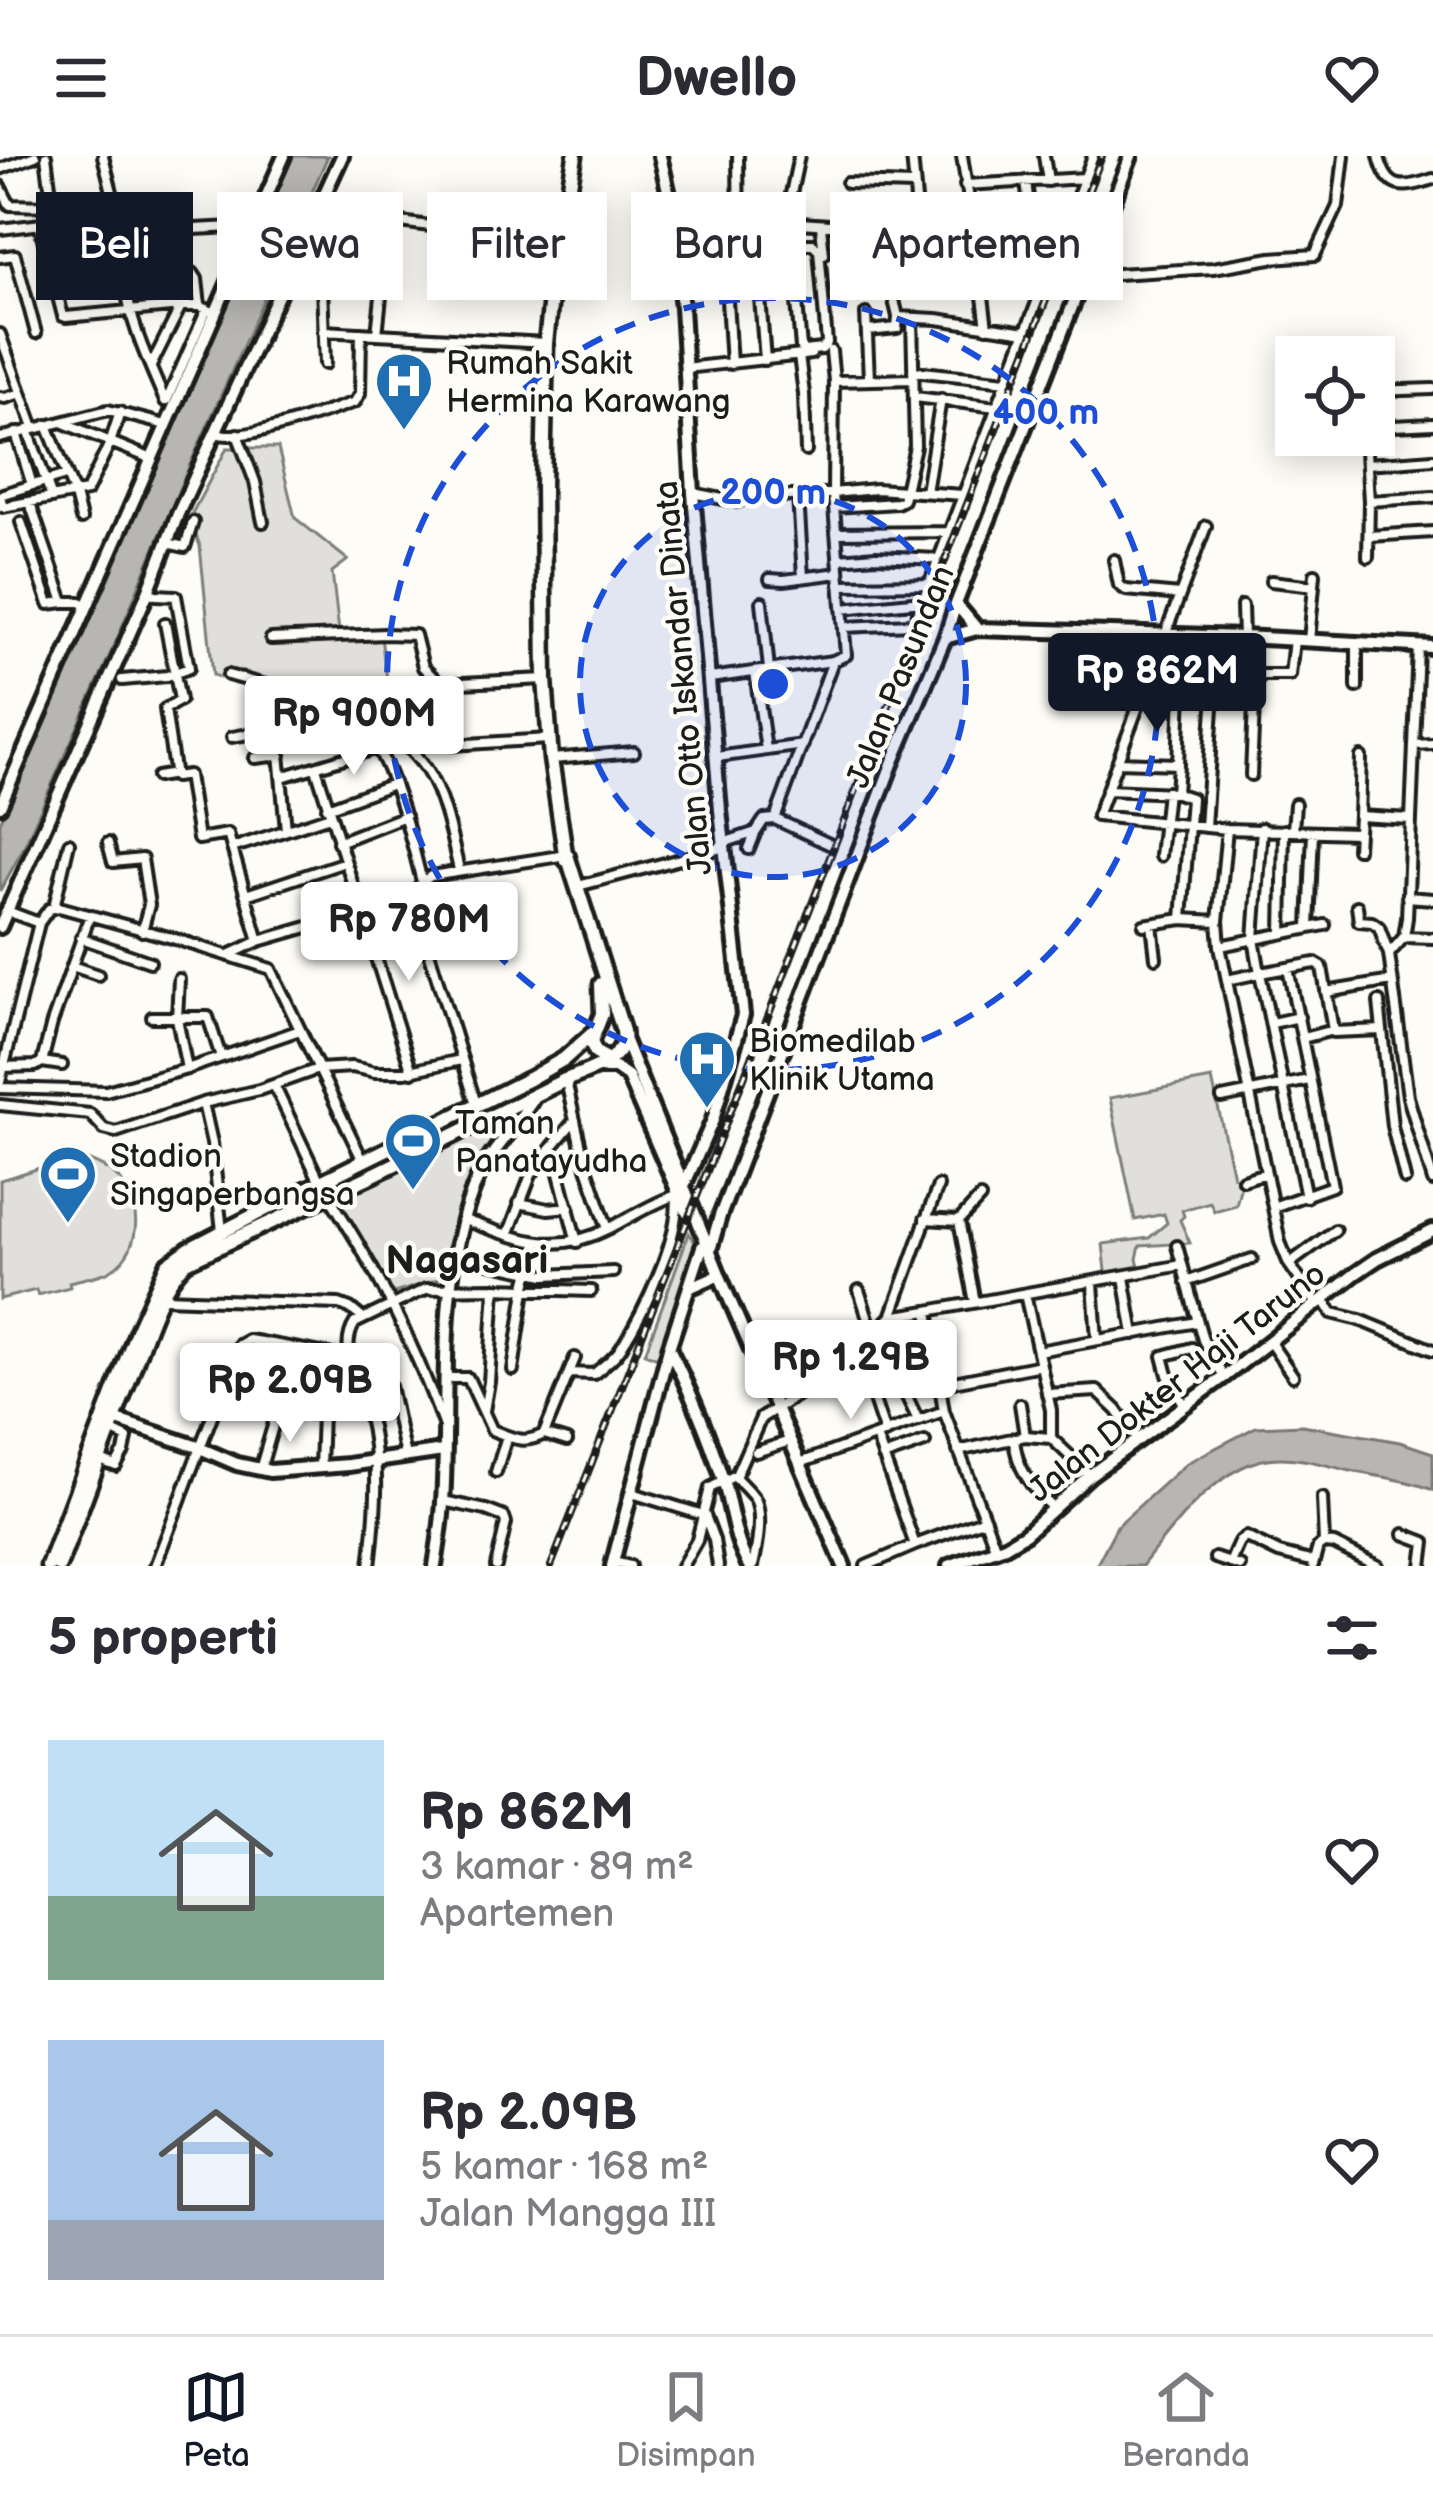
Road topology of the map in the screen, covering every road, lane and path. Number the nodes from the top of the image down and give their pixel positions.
1 (35, 156) edge
2 (46, 156) edge
3 (103, 156) edge
4 (284, 156) edge
5 (342, 156) edge
6 (571, 156) edge
7 (660, 156) edge
8 (738, 156) edge
9 (799, 156) edge
10 (912, 156) edge
11 (962, 156) edge
12 (1044, 156) edge
13 (1093, 156) edge
14 (1131, 156) edge
15 (1344, 156) edge
16 (1379, 156) edge
17 (21, 159) edge
18 (0, 169) edge
19 (1085, 178) junction
20 (1433, 179) edge
21 (1026, 181) junction
22 (1048, 181) junction
23 (847, 183) dead end
24 (914, 184) junction
25 (965, 185) junction
26 (0, 186) edge
27 (112, 192) edge
28 (269, 192) edge
29 (325, 192) edge
30 (563, 192) edge
31 (566, 192) edge
32 (668, 192) edge
33 (738, 192) edge
34 (791, 192) edge
35 (915, 192) edge
36 (966, 192) edge
37 (1027, 192) edge
38 (1080, 192) edge
39 (1117, 192) edge
40 (36, 223) edge
41 (806, 224) edge
42 (821, 226) junction
43 (830, 226) edge
44 (0, 229) edge
45 (791, 244) joint
46 (0, 257) edge
47 (193, 274) edge
48 (1123, 274) edge
49 (217, 294) edge
50 (58, 300) edge
51 (127, 300) edge
52 (276, 300) edge
53 (322, 300) edge
54 (381, 300) edge
55 (551, 300) edge
56 (681, 300) edge
57 (727, 300) edge
58 (760, 300) edge
59 (894, 300) edge
60 (983, 300) edge
61 (1038, 300) edge
62 (1076, 300) edge
63 (181, 306) junction
64 (208, 310) junction
65 (129, 313) junction
66 (866, 314) dead end
67 (898, 317) junction
68 (913, 318) junction
69 (987, 327) junction
70 (868, 331) junction
71 (323, 332) junction
72 (1026, 332) junction
73 (36, 333) dead end
74 (361, 333) junction
75 (0, 334) edge
76 (377, 334) junction
77 (164, 341) junction
78 (140, 343) junction
79 (546, 343) junction
80 (831, 351) junction
81 (799, 356) junction
82 (765, 361) junction
83 (325, 364) dead end
84 (731, 364) junction
85 (150, 367) junction
86 (685, 368) junction
87 (913, 375) junction
88 (869, 379) junction
89 (835, 381) junction
90 (1008, 381) junction
91 (1433, 389) edge
92 (1395, 390) edge
93 (21, 393) junction
94 (0, 397) edge
95 (915, 397) junction
96 (940, 399) junction
97 (998, 407) junction
98 (120, 412) junction
99 (63, 422) junction
100 (1433, 424) edge
101 (47, 425) junction
102 (168, 425) junction
103 (1395, 426) edge
104 (31, 429) junction
105 (216, 433) junction
106 (16, 434) junction
107 (237, 434) junction
108 (0, 438) edge
109 (110, 443) junction
110 (806, 452) dead end
111 (1366, 456) edge
112 (152, 459) junction
113 (1433, 459) edge
114 (1367, 464) junction
115 (66, 475) junction
116 (47, 481) junction
117 (32, 484) junction
118 (904, 491) junction
119 (926, 492) junction
120 (693, 493) junction
121 (833, 494) junction
122 (75, 495) junction
123 (963, 495) junction
124 (798, 496) junction
125 (1433, 496) edge
126 (52, 498) junction
127 (1369, 501) junction
128 (30, 503) junction
129 (835, 507) junction
130 (81, 519) dead end
131 (21, 522) dead end
132 (193, 522) dead end
133 (263, 522) dead end
134 (1206, 526) dead end
135 (836, 532) junction
136 (948, 532) junction
137 (1433, 532) edge
138 (1370, 536) junction
139 (176, 545) junction
140 (1368, 557) dead end
141 (838, 559) junction
142 (938, 559) junction
143 (1114, 560) dead end
144 (838, 573) junction
145 (1316, 574) dead end
146 (803, 577) junction
147 (770, 579) dead end
148 (1271, 581) dead end
149 (928, 584) junction
150 (839, 585) junction
151 (1314, 586) junction
152 (154, 594) junction
153 (1180, 596) junction
154 (64, 602) junction
155 (762, 602) dead end
156 (922, 602) junction
157 (956, 604) junction
158 (89, 605) junction
159 (1243, 606) dead end
160 (842, 608) junction
161 (165, 622) dead end
162 (844, 627) junction
163 (977, 629) junction
164 (1164, 634) junction
165 (1243, 637) junction
166 (945, 638) junction
167 (271, 639) dead end
168 (1294, 640) junction
169 (1309, 641) junction
170 (1357, 645) junction
171 (1418, 647) junction
172 (1433, 647) edge
173 (833, 661) junction
174 (769, 669) junction
175 (754, 672) junction
176 (176, 674) junction
177 (228, 675) dead end
178 (710, 678) junction
179 (544, 679) junction
180 (122, 680) dead end
181 (440, 684) junction
182 (1357, 687) dead end
183 (1214, 693) junction
184 (1237, 694) dead end
185 (377, 713) dead end
186 (275, 714) junction
187 (440, 722) dead end
188 (276, 729) junction
189 (424, 729) dead end
190 (232, 737) dead end
191 (549, 739) junction
192 (400, 741) junction
193 (1433, 744) edge
194 (452, 745) dead end
195 (803, 745) junction
196 (1414, 746) junction
197 (377, 748) junction
198 (766, 750) junction
199 (634, 752) dead end
200 (280, 755) junction
201 (717, 757) junction
202 (1361, 757) dead end
203 (255, 758) dead end
204 (551, 759) junction
205 (1118, 762) junction
206 (1178, 764) junction
207 (316, 768) junction
208 (175, 774) junction
209 (1251, 775) dead end
210 (157, 777) dead end
211 (282, 777) junction
212 (392, 784) junction
213 (1107, 790) junction
214 (1172, 793) junction
215 (1, 802) edge
216 (1295, 804) dead end
217 (329, 812) junction
218 (1359, 816) junction
219 (405, 817) junction
220 (775, 819) junction
221 (1410, 819) junction
222 (1163, 823) junction
223 (1190, 825) junction
224 (1205, 827) junction
225 (1262, 828) junction
226 (1227, 829) junction
227 (286, 830) junction
228 (1289, 830) junction
229 (755, 832) junction
230 (1313, 832) junction
231 (1357, 833) junction
232 (198, 839) junction
233 (69, 842) dead end
234 (183, 842) dead end
235 (338, 842) junction
236 (108, 843) dead end
237 (723, 843) junction
238 (829, 844) dead end
239 (232, 848) junction
240 (749, 849) dead end
241 (1357, 849) dead end
242 (567, 855) junction
243 (1160, 856) dead end
244 (345, 862) junction
245 (459, 870) junction
246 (422, 882) junction
247 (578, 886) junction
248 (246, 895) junction
249 (412, 897) junction
250 (1407, 897) junction
251 (1433, 899) edge
252 (1357, 906) dead end
253 (54, 907) junction
254 (3, 910) edge
255 (362, 910) junction
256 (90, 915) junction
257 (1182, 919) junction
258 (1218, 922) junction
259 (39, 923) junction
260 (1325, 925) dead end
261 (0, 927) edge
262 (1309, 927) junction
263 (142, 931) junction
264 (1282, 933) junction
265 (1404, 937) junction
266 (81, 938) junction
267 (1433, 938) edge
268 (1254, 939) junction
269 (259, 941) junction
270 (1220, 946) junction
271 (1389, 954) junction
272 (228, 956) junction
273 (1156, 958) dead end
274 (151, 962) dead end
275 (72, 966) junction
276 (1288, 968) junction
277 (1260, 973) junction
278 (98, 975) dead end
279 (179, 979) dead end
280 (1226, 980) junction
281 (1392, 981) junction
282 (1326, 992) junction
283 (1378, 1002) dead end
284 (152, 1017) dead end
285 (1299, 1017) junction
286 (177, 1018) junction
287 (618, 1022) junction
288 (1272, 1023) junction
289 (598, 1028) junction
290 (300, 1030) junction
291 (1382, 1030) junction
292 (1332, 1032) junction
293 (1303, 1038) junction
294 (625, 1041) junction
295 (221, 1057) junction
296 (461, 1060) junction
297 (42, 1062) junction
298 (612, 1064) junction
299 (62, 1065) dead end
300 (3, 1067) junction
301 (187, 1069) junction
302 (318, 1069) junction
303 (412, 1072) junction
304 (565, 1080) junction
305 (1309, 1080) junction
306 (274, 1084) junction
307 (0, 1085) edge
308 (1284, 1086) junction
309 (1250, 1093) junction
310 (534, 1096) junction
311 (1222, 1098) dead end
312 (202, 1103) junction
313 (476, 1104) junction
314 (0, 1105) edge
315 (575, 1120) junction
316 (552, 1147) junction
317 (363, 1161) junction
318 (1266, 1173) junction
319 (1405, 1179) dead end
320 (1243, 1180) dead end
321 (1433, 1181) edge
322 (938, 1186) dead end
323 (324, 1189) junction
324 (680, 1192) junction
325 (1306, 1197) junction
326 (980, 1198) dead end
327 (519, 1203) junction
328 (569, 1207) junction
329 (1273, 1207) junction
330 (274, 1213) junction
331 (720, 1216) junction
332 (925, 1219) junction
333 (464, 1220) junction
334 (959, 1221) junction
335 (698, 1224) junction
336 (608, 1229) junction
337 (1335, 1230) dead end
338 (222, 1232) junction
339 (1433, 1232) edge
340 (508, 1235) junction
341 (577, 1242) junction
342 (537, 1243) junction
343 (1177, 1246) dead end
344 (706, 1248) junction
345 (456, 1256) junction
346 (1252, 1259) dead end
347 (1289, 1264) junction
348 (1182, 1265) junction
349 (529, 1272) junction
350 (613, 1272) dead end
351 (1124, 1276) junction
352 (720, 1281) junction
353 (1094, 1282) junction
354 (1186, 1282) junction
355 (495, 1288) junction
356 (689, 1288) junction
357 (450, 1289) junction
358 (525, 1290) junction
359 (859, 1290) dead end
360 (591, 1291) dead end
361 (1025, 1294) junction
362 (161, 1298) junction
363 (975, 1302) junction
364 (1321, 1302) junction
365 (393, 1303) junction
366 (928, 1311) junction
367 (362, 1318) junction
368 (892, 1318) junction
369 (1197, 1322) junction
370 (874, 1334) junction
371 (1134, 1334) junction
372 (1097, 1340) junction
373 (1269, 1341) junction
374 (669, 1348) junction
375 (1433, 1350) edge
376 (1038, 1351) junction
377 (848, 1354) junction
378 (1211, 1355) junction
379 (350, 1358) junction
380 (575, 1358) dead end
381 (1041, 1365) junction
382 (512, 1370) dead end
383 (569, 1373) junction
384 (1293, 1376) dead end
385 (1224, 1377) junction
386 (446, 1378) junction
387 (686, 1384) junction
388 (938, 1385) junction
389 (390, 1386) dead end
390 (323, 1387) dead end
391 (659, 1390) junction
392 (1047, 1394) junction
393 (247, 1399) dead end
394 (1020, 1404) dead end
395 (1185, 1406) junction
396 (278, 1408) junction
397 (778, 1411) junction
398 (484, 1412) junction
399 (944, 1412) junction
400 (322, 1415) junction
401 (917, 1420) junction
402 (444, 1427) junction
403 (107, 1431) junction
404 (544, 1434) junction
405 (880, 1435) junction
406 (507, 1436) junction
407 (1019, 1437) junction
408 (1051, 1438) junction
409 (1138, 1440) junction
410 (567, 1441) dead end
411 (790, 1442) junction
412 (925, 1442) dead end
413 (199, 1448) junction
414 (443, 1451) junction
415 (958, 1451) junction
416 (756, 1452) dead end
417 (405, 1457) junction
418 (883, 1457) junction
419 (99, 1460) junction
420 (376, 1461) junction
421 (800, 1463) junction
422 (320, 1467) junction
423 (260, 1469) junction
424 (496, 1472) dead end
425 (1090, 1475) junction
426 (87, 1478) junction
427 (727, 1482) junction
428 (632, 1493) junction
429 (1322, 1498) dead end
430 (443, 1502) junction
431 (1053, 1509) junction
432 (703, 1514) junction
433 (985, 1519) junction
434 (1404, 1534) dead end
435 (1324, 1543) junction
436 (915, 1545) junction
437 (996, 1549) junction
438 (1215, 1558) dead end
439 (972, 1562) edge
440 (612, 1564) edge
441 (1234, 1564) edge
442 (1313, 1564) edge
443 (48, 1566) edge
444 (59, 1566) edge
445 (155, 1566) edge
446 (370, 1566) edge
447 (435, 1566) edge
448 (496, 1566) edge
449 (630, 1566) edge
450 (682, 1566) edge
451 (718, 1566) edge
452 (751, 1566) edge
453 (842, 1566) edge
454 (866, 1566) edge
455 (949, 1566) edge
456 (1378, 1566) edge
457 (1422, 1566) edge

1 - 17 street
2 - 26 street
3 - 27 street
4 - 28 street
5 - 29 street
6 - 30 main road
6 - 31 main road
7 - 32 street, Jalan Otto Iskandar Dinata
8 - 33 street
9 - 34 street
10 - 24 street
11 - 25 street
12 - 22 street
13 - 19 street
14 - 39 street, Jalan Pasundan
15 - 48 street
16 - 20 street
17 - 18 street
19 - 22 street
19 - 38 street
21 - 22 street
21 - 25 street
21 - 37 street
23 - 24 street
24 - 35 street
25 - 36 street
40 - 44 street
41 - 42 street
42 - 43 street
42 - 80 street
45 - 45 street
46 - 73 street
47 - 64 street
49 - 64 street
50 - 65 street
51 - 65 street
52 - 105 street
53 - 71 street
54 - 76 street
55 - 79 main road
56 - 86 street, Jalan Otto Iskandar Dinata
57 - 84 street
58 - 82 street
59 - 67 street
60 - 69 street
61 - 72 street
62 - 157 street, Jalan Pasundan
63 - 64 street
63 - 65 street
63 - 77 street
64 - 85 street
64 - 102 street
65 - 78 street
66 - 70 street
67 - 68 street
67 - 70 street
68 - 69 street
68 - 87 street
69 - 72 street
70 - 88 street
71 - 74 street
71 - 83 street
72 - 90 street
74 - 76 street
74 - 107 street
75 - 93 street
76 - 79 street
77 - 78 street
77 - 85 street
78 - 85 street
79 - 179 main road
80 - 81 street
80 - 89 street
81 - 82 street
81 - 110 street
82 - 84 street
84 - 86 street
86 - 120 street, Jalan Otto Iskandar Dinata
87 - 88 street
87 - 90 street
87 - 95 street
88 - 89 street
89 - 121 street
90 - 97 street
91 - 92 street
93 - 94 street
93 - 104 street
95 - 96 street
95 - 118 street
96 - 97 street
96 - 119 street
97 - 123 street
98 - 99 street
98 - 102 street
98 - 109 street
99 - 101 street
99 - 109 street
100 - 103 street
101 - 104 street
101 - 115 street
102 - 112 street
104 - 106 street
104 - 116 street
105 - 107 street
105 - 139 street
106 - 108 street
106 - 117 street
107 - 133 street
109 - 112 street
109 - 122 street
111 - 114 street
112 - 158 street
113 - 114 street
114 - 127 street
115 - 116 street
115 - 122 street
116 - 117 street
116 - 126 street
117 - 128 street
118 - 119 street
118 - 121 street
118 - 129 street
119 - 123 street
120 - 124 street
120 - 178 street, Jalan Otto Iskandar Dinata
121 - 124 street
121 - 129 street
122 - 126 street
122 - 130 street
123 - 136 street
124 - 146 street
125 - 127 street
126 - 128 street
127 - 138 street
128 - 154 street
129 - 135 street
131 - 154 street
132 - 139 street
134 - 153 street
135 - 136 street
135 - 141 street
136 - 142 street
137 - 138 street
138 - 140 street
139 - 152 street
141 - 142 street
141 - 144 street
142 - 149 street
143 - 153 street
144 - 146 street
144 - 150 street
145 - 151 street
146 - 147 street
148 - 151 street
149 - 150 street
149 - 156 street
150 - 160 street
151 - 169 street
152 - 176 street
152 - 254 street
153 - 164 street
154 - 158 street
155 - 174 street
156 - 160 street
156 - 162 street
157 - 163 street
157 - 166 street, Jalan Pasundan
158 - 215 street
159 - 165 street
160 - 162 street
161 - 176 street
162 - 173 street
163 - 164 street
163 - 166 street
164 - 165 street
164 - 205 street
165 - 168 street
166 - 331 street, Jalan Pasundan
167 - 181 street
168 - 169 street
168 - 209 street
169 - 170 street
170 - 171 street
170 - 182 street
171 - 172 street
171 - 196 street
173 - 174 street
173 - 195 street
174 - 175 street
175 - 178 street
175 - 198 street
176 - 180 street
176 - 208 street
177 - 186 street
178 - 201 street, Jalan Otto Iskandar Dinata
179 - 181 street
179 - 191 main road
181 - 187 street
183 - 184 street
183 - 206 street
183 - 224 street
185 - 192 street
186 - 188 street
186 - 197 street
188 - 190 street
188 - 200 street
189 - 192 street
191 - 194 street
191 - 204 main road
192 - 245 street
193 - 196 street
195 - 198 street
195 - 220 street
196 - 221 street
197 - 207 street
197 - 212 street
198 - 201 street
199 - 204 street
200 - 203 street
200 - 211 street
201 - 237 street, Jalan Otto Iskandar Dinata
202 - 218 street
204 - 242 main road
205 - 206 street
205 - 213 street
206 - 214 street
207 - 211 street
207 - 217 street
208 - 210 street
208 - 232 street
211 - 227 street
212 - 217 street
212 - 219 street
213 - 214 street
213 - 222 street
214 - 222 street
214 - 223 street
216 - 228 street
217 - 227 street
217 - 235 street
218 - 221 street
218 - 231 street
219 - 235 street
219 - 246 street
220 - 229 street
220 - 238 street
221 - 250 street
222 - 223 street
222 - 243 street
223 - 224 street
223 - 257 street
224 - 226 street
225 - 226 street
225 - 228 street
225 - 268 street
226 - 258 street
227 - 239 street
228 - 230 street
228 - 264 street
229 - 237 street
229 - 240 street
230 - 231 street
230 - 262 street
231 - 241 street
232 - 234 street
232 - 239 street
233 - 253 street
235 - 244 street
236 - 263 street
237 - 247 street
237 - 324 street, Jalan Otto Iskandar Dinata
239 - 248 street
242 - 245 street
242 - 247 main road
242 - 289 main road
244 - 248 street
244 - 255 street
245 - 246 street
246 - 249 street
247 - 287 main road
248 - 269 street
249 - 255 street
249 - 296 street
250 - 251 street
250 - 265 street
252 - 271 street
253 - 256 street
253 - 259 street
254 - 259 street
254 - 261 street
255 - 269 street
255 - 303 street
256 - 263 street
256 - 266 street
257 - 258 street
257 - 273 street
258 - 270 street
259 - 300 street
260 - 262 street
262 - 264 street
263 - 272 street
264 - 268 street
265 - 267 street
265 - 271 street
266 - 274 street
266 - 275 street
268 - 270 street
268 - 277 street
269 - 272 street
270 - 280 street
271 - 281 street
272 - 290 street
275 - 278 street
275 - 297 street
276 - 277 street
276 - 282 street
276 - 285 street
277 - 280 street
277 - 288 street
279 - 286 street
280 - 309 street
281 - 282 street
281 - 321 street
282 - 292 street
283 - 291 street
284 - 286 street
285 - 288 street
285 - 293 street
286 - 295 street
286 - 301 street
287 - 289 main road
287 - 294 main road
288 - 308 street
289 - 298 main road
289 - 313 main road
290 - 295 street
290 - 302 street
291 - 292 street
291 - 319 street
292 - 293 street
293 - 305 street
294 - 298 main road
294 - 324 street
295 - 301 street
296 - 303 street
296 - 313 street
297 - 299 street
297 - 300 street
298 - 304 main road
298 - 324 street
300 - 307 street
301 - 307 street
302 - 303 street
302 - 306 street
302 - 317 street
304 - 310 main road
304 - 315 street
305 - 308 street
305 - 325 street
306 - 312 street
306 - 323 street
308 - 309 street
308 - 325 street
309 - 311 street
309 - 318 street
310 - 323 main road
310 - 333 street
312 - 314 street
312 - 338 street
313 - 317 main road
315 - 316 street
315 - 336 street
316 - 327 street
316 - 328 street
317 - 323 main road
318 - 320 street
318 - 329 street
322 - 332 street
323 - 330 main road
323 - 365 street
324 - 335 street
324 - 336 street
324 - 344 street
324 - 383 street
325 - 329 street
326 - 334 street
327 - 328 street
327 - 340 street
328 - 341 street
329 - 347 street
330 - 338 main road
330 - 362 main road
331 - 335 street
331 - 344 street, Jalan Pasundan
332 - 334 street
332 - 368 street
333 - 340 street
333 - 345 street
334 - 363 street
335 - 344 street
336 - 341 street
337 - 347 street
338 - 403 main road
339 - 364 street, Jalan Dokter Haji Taruno
340 - 342 street
341 - 342 street
342 - 349 street
343 - 348 street
344 - 352 street
344 - 356 street, Jalan Pasundan
345 - 349 street
345 - 357 street
346 - 354 street
347 - 364 street
348 - 351 street
348 - 354 street
349 - 350 street
349 - 358 street
351 - 353 street
351 - 371 street
352 - 356 street
352 - 397 street
353 - 361 street
353 - 372 street
354 - 369 street
355 - 357 street
355 - 358 street
355 - 398 street
356 - 374 street, Jalan Pasundan
357 - 365 street
357 - 386 street
358 - 360 street
358 - 382 street
359 - 370 street
361 - 363 street
361 - 376 street
362 - 367 street
362 - 403 main road
363 - 366 street
364 - 373 street, Jalan Dokter Haji Taruno
364 - 375 street
365 - 367 street
365 - 402 street
366 - 368 street
366 - 388 street
367 - 379 street
368 - 370 street
369 - 371 street
369 - 378 street
370 - 377 street
370 - 401 street
371 - 372 street
372 - 376 street
373 - 384 street
373 - 385 street, Jalan Dokter Haji Taruno
374 - 387 street
374 - 391 street, Jalan Pasundan
376 - 381 street
377 - 397 street
377 - 405 street
378 - 385 street
378 - 395 street
379 - 413 street
379 - 420 street
380 - 383 street
381 - 388 street
381 - 392 street
383 - 404 street
385 - 395 street, Jalan Dokter Haji Taruno
386 - 398 street
386 - 402 street
387 - 391 street
387 - 427 street
388 - 399 street
389 - 417 street
390 - 400 street
391 - 428 street, Jalan Pasundan
392 - 408 street
392 - 409 street
393 - 396 street
394 - 407 street
395 - 409 street, Jalan Dokter Haji Taruno
396 - 400 street
396 - 423 street
397 - 411 street
397 - 427 street
398 - 406 street
399 - 401 street
399 - 415 street
400 - 422 street
401 - 405 street
402 - 414 street
403 - 413 street
403 - 419 main road
403 - 419 street
403 - 426 main road
404 - 406 street
404 - 410 street
405 - 418 street
405 - 421 street
406 - 424 street
407 - 408 street
407 - 415 street
407 - 431 street
408 - 425 street
409 - 425 street, Jalan Dokter Haji Taruno
411 - 416 street
411 - 421 street
412 - 418 street
413 - 423 street
413 - 445 street
414 - 417 street
414 - 430 street
415 - 433 street
417 - 420 street
418 - 436 street
419 - 426 main road
420 - 422 street
420 - 446 street
421 - 453 street
422 - 423 street
425 - 431 street, Jalan Dokter Haji Taruno
426 - 443 main road
426 - 444 main road
427 - 432 street
427 - 452 street
427 - 452 street
428 - 432 street
428 - 440 street, Jalan Pasundan
429 - 435 street
430 - 447 street
430 - 448 street
431 - 437 street, Jalan Dokter Haji Taruno
432 - 450 street
432 - 451 street
433 - 436 street
433 - 437 street
434 - 457 street
435 - 442 street
435 - 456 street
436 - 454 street
437 - 439 street, Jalan Dokter Haji Taruno
438 - 441 street
439 - 455 street, Jalan Dokter Haji Taruno
440 - 449 street
441 - 442 street

